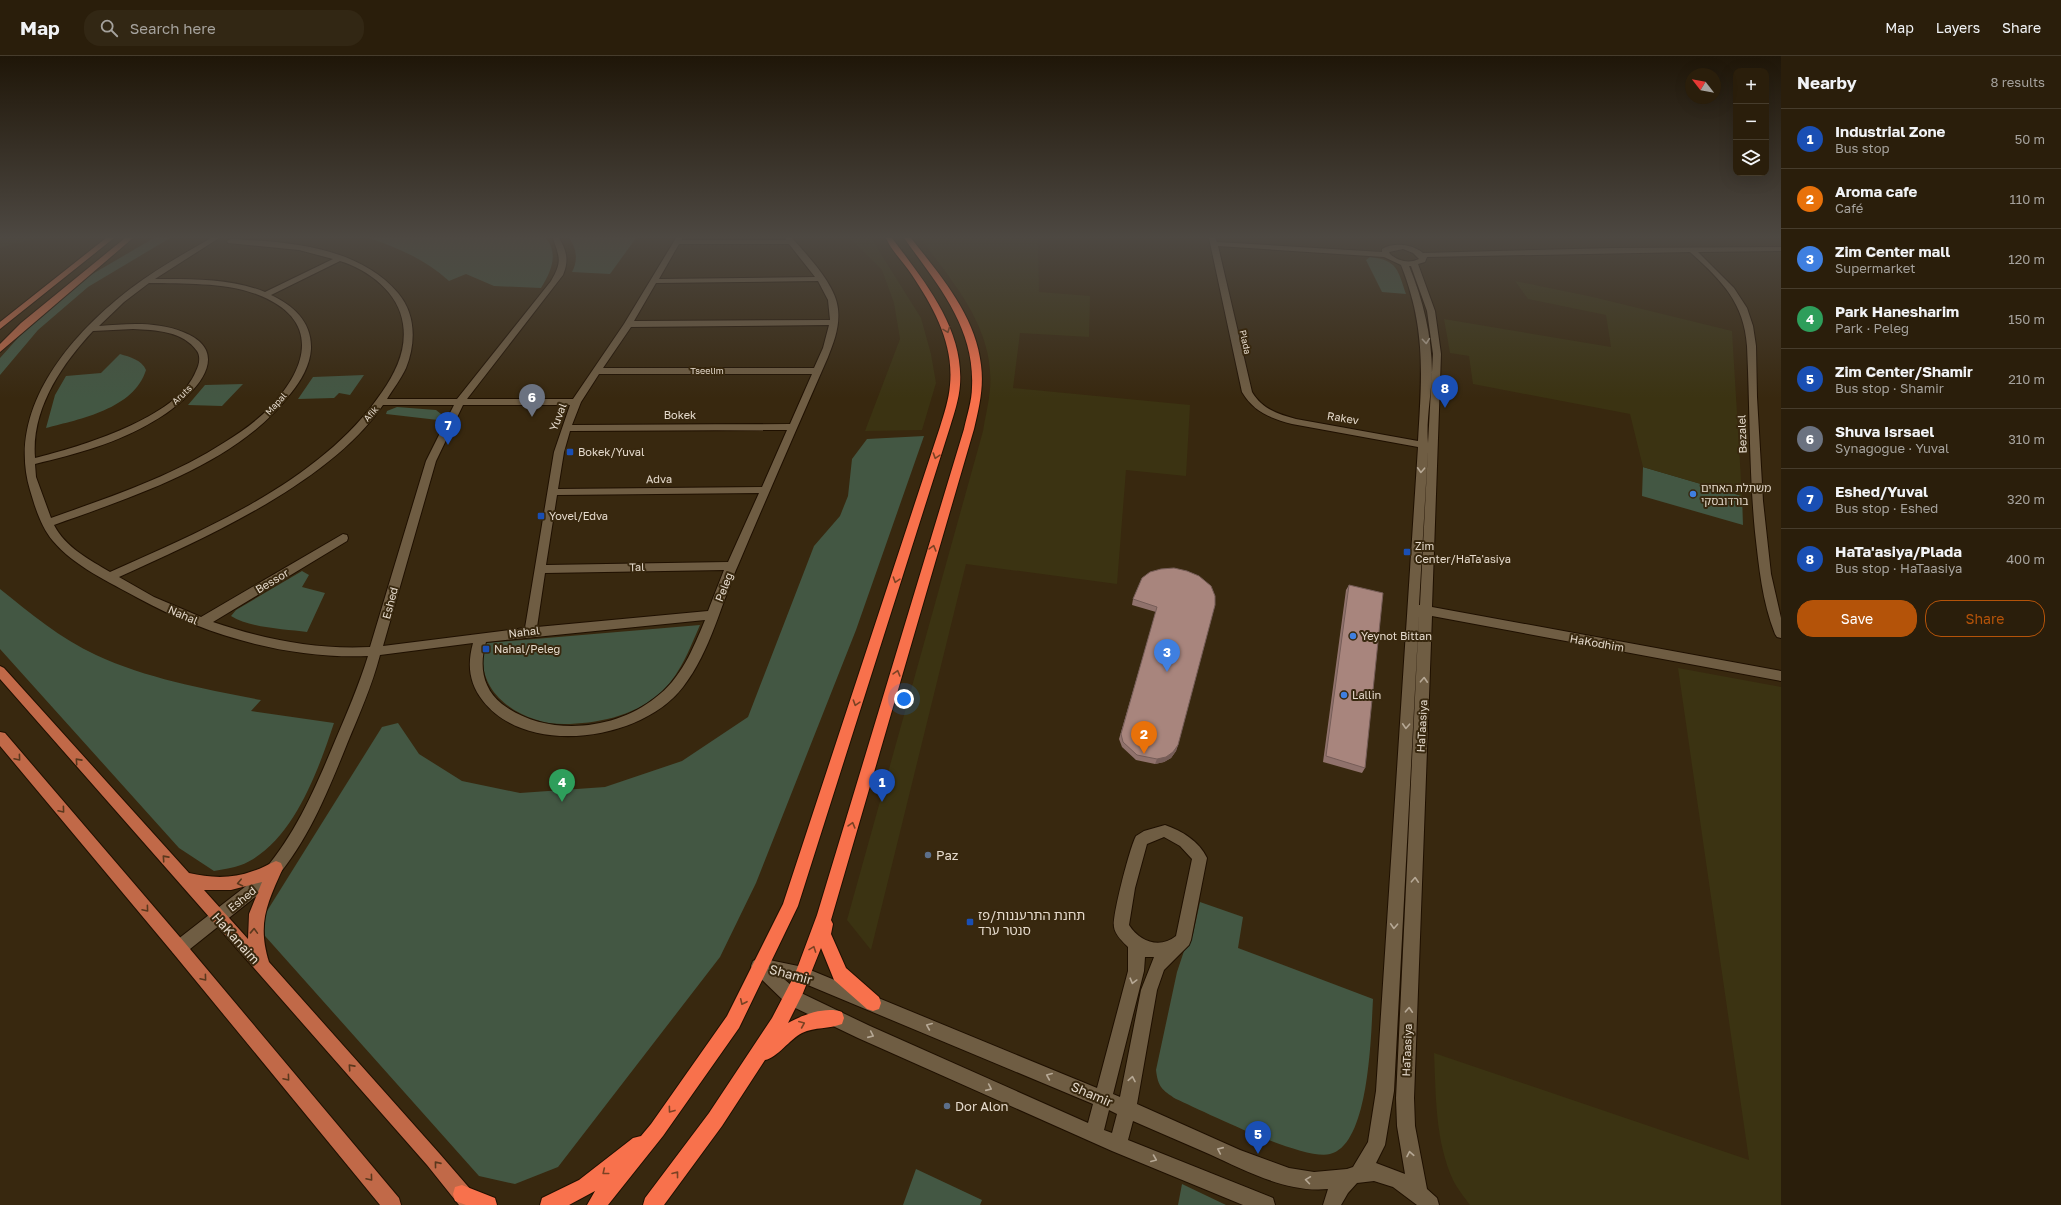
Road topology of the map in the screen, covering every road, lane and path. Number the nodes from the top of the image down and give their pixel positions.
1 (43, 292) edge
2 (64, 292) edge
3 (133, 292) edge
4 (251, 292) edge
5 (272, 292) edge
6 (393, 292) edge
7 (547, 292) edge
8 (648, 292) edge
9 (828, 292) edge
10 (928, 292) edge
11 (947, 292) edge
12 (1224, 292) edge
13 (1424, 292) edge
14 (1730, 292) edge
15 (265, 295) junction
16 (834, 322) junction
17 (628, 324) junction
18 (0, 326) edge
19 (90, 328) junction
20 (0, 349) edge
21 (597, 371) junction
22 (817, 371) junction
23 (382, 402) junction
24 (460, 402) junction
25 (576, 402) junction
26 (1253, 402) joint
27 (794, 426) junction
28 (566, 428) junction
29 (1428, 446) junction
30 (29, 463) junction
31 (766, 490) junction
32 (552, 492) junction
33 (48, 523) junction
34 (343, 538) dead end
35 (732, 566) junction
36 (542, 569) junction
37 (110, 577) junction
38 (1413, 607) junction
39 (1427, 611) junction
40 (713, 615) junction
41 (201, 623) junction
42 (530, 632) junction
43 (1781, 634) edge
44 (481, 637) junction
45 (377, 652) junction
46 (0, 671) edge
47 (1781, 676) edge
48 (0, 737) edge
49 (276, 868) junction
50 (184, 879) junction
51 (831, 896) junction
52 (218, 918) junction
53 (1135, 943) junction
54 (179, 948) junction
55 (1172, 949) junction
56 (759, 966) junction
57 (263, 968) junction
58 (803, 975) junction
59 (793, 998) junction
60 (872, 1003) junction
61 (836, 1018) junction
62 (751, 1066) junction
63 (1102, 1099) junction
64 (1127, 1109) junction
65 (657, 1130) junction
66 (1094, 1134) junction
67 (1118, 1145) junction
68 (1353, 1176) junction
69 (1424, 1198) edge
70 (466, 1200) edge
71 (392, 1205) edge
72 (488, 1205) edge
73 (549, 1205) edge
74 (596, 1205) edge
75 (652, 1205) edge
76 (1266, 1205) edge
77 (1332, 1205) edge

1 - 18 main road
2 - 20 main road
3 - 19 street, Nahal
4 - 15 street, Mapal
5 - 15 street
6 - 23 street, Afik
7 - 24 street, Eshed
8 - 17 street, Yuval
9 - 16 street, Peleg
10 -> 56 highway
51 -> 11 highway
12 - 26 street, Plada
13 - 29 street, HaTaasiya
14 - 43 street, Bezalel
15 - 33 street, Mapal
16 - 17 street
16 - 22 street, Peleg
17 - 21 street, Yuval
19 - 30 street, Nahal
19 - 30 street, Aruts
21 - 22 street, Tseelim
21 - 25 street, Yuval
22 - 27 street, Peleg
23 - 24 street
23 - 37 street, Afik
24 - 25 street
24 - 45 street, Eshed
25 - 28 street, Yuval
26 - 29 street, Rakev
27 - 28 street, Bokek
27 - 31 street, Peleg
28 - 32 street, Yuval
29 -> 38 street, HaTaasiya
29 - 39 street, HaTaasiya
30 - 33 street, Nahal
31 - 32 street, Adva
31 - 35 street, Peleg
32 - 36 street, Yuval
33 - 37 street, Nahal
34 - 41 street, Bessor
35 - 36 street, Tal
35 - 40 street, Peleg
36 - 42 street, Yuval
37 - 41 street, Nahal
38 - 39 street, HaKodhim
38 -> 68 street, HaTaasiya
39 - 47 street, HaKodhim
69 -> 39 street, HaTaasiya
40 - 42 street, Nahal
40 - 44 street, Peleg
41 - 45 street, Nahal
42 - 44 street, Nahal
44 - 45 street, Nahal
45 - 49 street, Eshed
50 -> 46 main road, HaKanaim
48 -> 54 main road
49 -> 50 main road
49 - 52 street, Eshed
57 -> 49 main road
50 - 52 main road, HaKanaim
58 -> 51 highway
51 - 60 highway
52 - 54 street, Eshed
52 - 57 main road, HaKanaim
53 - 55 street
53 - 55 street
53 -> 63 street
54 -> 71 main road
64 -> 55 street
56 - 58 street, Shamir
56 - 59 street, Shamir
56 -> 65 highway
70 -> 57 main road, HaKanaim
58 - 59 highway
58 - 60 street, Shamir
59 - 61 street, Shamir
59 - 62 highway
63 -> 60 street, Shamir
62 -> 61 highway
61 -> 66 street, Shamir
75 -> 62 highway
63 - 64 street, Shamir
63 - 66 street
64 - 67 street
68 -> 64 street, Shamir
65 -> 73 highway
65 - 74 highway
66 - 67 street, Shamir
67 -> 76 street, Shamir
68 - 69 street, Shamir
68 - 77 street, HaTaasiya
70 - 72 highway

